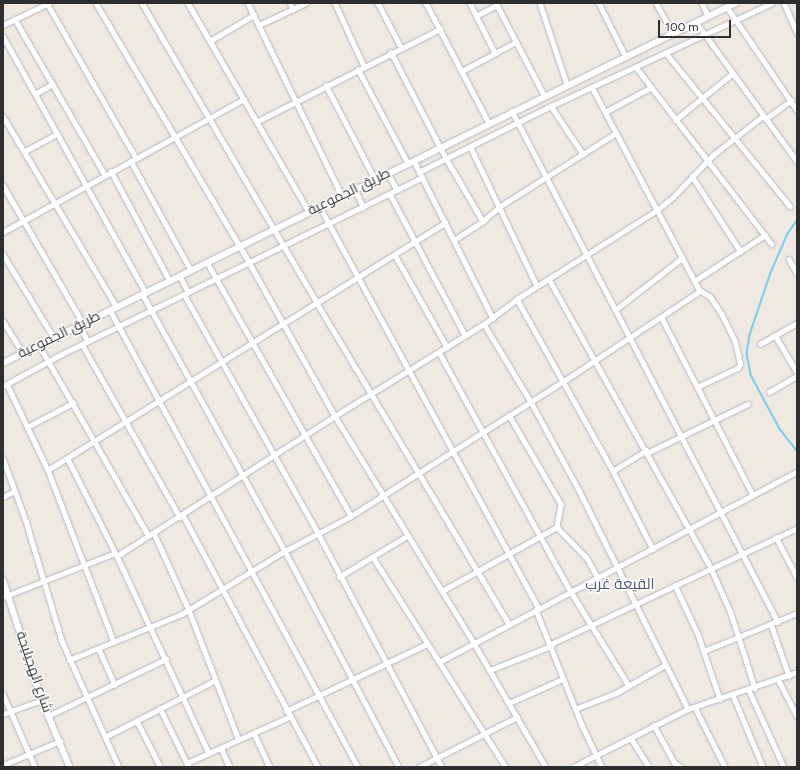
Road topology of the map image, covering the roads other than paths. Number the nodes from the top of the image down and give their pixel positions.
1 (48, 3) edge
2 (96, 3) edge
3 (142, 3) edge
4 (188, 3) edge
5 (248, 3) edge
6 (290, 3) edge
7 (306, 3) edge
8 (335, 3) edge
9 (378, 3) edge
10 (426, 3) edge
11 (470, 3) edge
12 (540, 3) edge
13 (656, 3) edge
14 (702, 3) edge
15 (772, 3) edge
16 (784, 3) edge
17 (496, 4) edge
18 (601, 4) edge
19 (732, 4) edge
20 (293, 9) junction
21 (254, 15) junction
22 (476, 16) junction
23 (708, 16) junction
24 (15, 19) junction
25 (736, 19) junction
26 (696, 22) junction
27 (3, 25) edge
28 (258, 25) junction
29 (440, 28) junction
30 (797, 32) edge
31 (672, 33) junction
32 (705, 35) junction
33 (3, 36) edge
34 (210, 41) junction
35 (516, 42) junction
36 (401, 47) junction
37 (391, 52) junction
38 (495, 53) junction
39 (666, 53) junction
40 (625, 56) junction
41 (364, 66) junction
42 (636, 67) junction
43 (358, 69) junction
44 (462, 71) junction
45 (732, 74) junction
46 (52, 84) junction
47 (567, 84) junction
48 (326, 85) junction
49 (592, 87) junction
50 (650, 88) junction
51 (34, 94) junction
52 (544, 96) junction
53 (702, 97) junction
54 (244, 99) junction
55 (296, 101) junction
56 (790, 101) junction
57 (551, 106) junction
58 (797, 110) edge
59 (512, 111) junction
60 (605, 112) junction
61 (3, 116) edge
62 (764, 117) junction
63 (210, 118) junction
64 (674, 120) junction
65 (258, 121) junction
66 (489, 123) junction
67 (518, 124) junction
68 (616, 133) junction
69 (57, 134) junction
70 (735, 136) junction
71 (175, 137) junction
72 (441, 147) junction
73 (471, 148) junction
74 (25, 152) junction
75 (583, 154) junction
76 (136, 158) junction
77 (447, 160) junction
78 (131, 161) junction
79 (707, 161) junction
80 (797, 161) edge
81 (411, 162) junction
82 (112, 172) junction
83 (419, 172) junction
84 (388, 173) junction
85 (105, 175) junction
86 (692, 176) junction
87 (546, 177) junction
88 (422, 178) junction
89 (375, 179) junction
90 (3, 185) edge
91 (86, 185) junction
92 (355, 189) junction
93 (397, 190) junction
94 (390, 194) junction
95 (342, 196) junction
96 (54, 203) junction
97 (320, 206) junction
98 (790, 206) dead end
99 (363, 207) junction
100 (499, 207) junction
101 (657, 210) junction
102 (309, 212) junction
103 (24, 220) junction
104 (483, 221) junction
105 (445, 223) junction
106 (329, 224) junction
107 (275, 229) junction
108 (3, 232) edge
109 (765, 235) junction
110 (454, 240) junction
111 (416, 242) junction
112 (285, 244) junction
113 (772, 244) dead end
114 (240, 246) junction
115 (741, 252) junction
116 (3, 254) edge
117 (395, 255) junction
118 (586, 255) junction
119 (682, 258) junction
120 (789, 259) dead end
121 (207, 262) junction
122 (249, 262) junction
123 (191, 270) junction
124 (797, 273) edge
125 (180, 276) junction
126 (360, 277) junction
127 (216, 278) junction
128 (549, 279) junction
129 (696, 280) junction
130 (170, 281) junction
131 (537, 286) junction
132 (700, 291) junction
133 (186, 293) junction
134 (144, 294) junction
135 (517, 299) junction
136 (317, 303) junction
137 (117, 307) junction
138 (110, 310) junction
139 (151, 310) junction
140 (615, 310) junction
141 (492, 318) junction
142 (662, 318) junction
143 (3, 321) edge
144 (283, 323) junction
145 (797, 323) edge
146 (81, 324) junction
147 (484, 324) junction
148 (119, 327) junction
149 (465, 335) junction
150 (775, 335) junction
151 (631, 337) junction
152 (54, 338) junction
153 (88, 341) junction
154 (252, 343) junction
155 (82, 344) junction
156 (760, 344) dead end
157 (39, 345) junction
158 (447, 347) junction
159 (439, 352) junction
160 (23, 353) junction
161 (594, 360) junction
162 (48, 361) junction
163 (3, 363) edge
164 (221, 364) junction
165 (408, 370) junction
166 (797, 372) edge
167 (797, 376) edge
168 (564, 381) junction
169 (190, 382) junction
170 (5, 385) edge
171 (697, 387) junction
172 (769, 392) dead end
173 (372, 393) junction
174 (160, 402) junction
175 (531, 402) junction
176 (73, 403) junction
177 (748, 404) dead end
178 (509, 415) junction
179 (335, 416) junction
180 (714, 420) junction
181 (126, 423) junction
182 (29, 426) junction
183 (484, 431) junction
184 (304, 436) junction
185 (682, 437) junction
186 (96, 442) junction
187 (454, 451) junction
188 (647, 452) junction
189 (274, 456) junction
190 (3, 458) edge
191 (68, 459) junction
192 (48, 470) junction
193 (613, 471) junction
194 (795, 473) dead end
195 (420, 474) junction
196 (243, 476) junction
197 (15, 492) junction
198 (753, 495) junction
199 (384, 496) junction
200 (3, 497) edge
201 (212, 497) junction
202 (721, 513) junction
203 (182, 516) junction
204 (351, 516) junction
205 (557, 527) junction
206 (797, 528) edge
207 (690, 529) junction
208 (154, 533) junction
209 (318, 533) junction
210 (540, 535) junction
211 (149, 536) junction
212 (407, 536) junction
213 (776, 538) junction
214 (653, 549) junction
215 (285, 551) junction
216 (508, 553) junction
217 (742, 553) junction
218 (116, 555) junction
219 (373, 557) junction
220 (83, 566) junction
221 (617, 568) junction
222 (711, 568) junction
223 (253, 570) junction
224 (478, 570) junction
225 (339, 577) junction
226 (797, 577) edge
227 (598, 578) junction
228 (3, 579) edge
229 (44, 582) junction
230 (675, 585) junction
231 (222, 590) junction
232 (442, 591) junction
233 (570, 592) junction
234 (6, 596) edge
235 (635, 604) junction
236 (538, 609) junction
237 (189, 610) junction
238 (797, 613) edge
239 (778, 622) junction
240 (509, 624) junction
241 (771, 624) junction
242 (590, 626) junction
243 (150, 628) junction
244 (740, 637) junction
245 (114, 642) junction
246 (474, 643) junction
247 (427, 644) junction
248 (551, 645) junction
249 (99, 649) junction
250 (704, 651) junction
251 (166, 659) junction
252 (69, 660) junction
253 (439, 662) junction
254 (385, 664) junction
255 (665, 665) junction
256 (490, 670) junction
257 (797, 672) edge
258 (789, 676) junction
259 (352, 679) junction
260 (563, 679) junction
261 (778, 679) junction
262 (214, 681) junction
263 (115, 685) junction
264 (629, 686) junction
265 (755, 688) junction
266 (749, 690) junction
267 (3, 694) edge
268 (319, 695) junction
269 (732, 695) junction
270 (184, 697) junction
271 (86, 699) junction
272 (720, 699) junction
273 (42, 700) junction
274 (509, 703) junction
275 (695, 707) junction
276 (160, 708) junction
277 (575, 709) junction
278 (688, 709) junction
279 (10, 711) junction
280 (286, 711) junction
281 (3, 714) edge
282 (48, 716) junction
283 (797, 716) edge
284 (289, 717) junction
285 (517, 717) junction
286 (137, 721) junction
287 (654, 725) junction
288 (254, 733) junction
289 (485, 733) junction
290 (105, 737) junction
291 (631, 738) junction
292 (60, 740) junction
293 (238, 740) junction
294 (221, 748) junction
295 (209, 753) junction
296 (30, 755) junction
297 (597, 755) junction
298 (437, 758) junction
299 (188, 765) edge
300 (3, 766) edge
301 (35, 767) edge
302 (70, 767) edge
303 (119, 767) edge
304 (158, 767) edge
305 (230, 767) edge
306 (270, 767) edge
307 (318, 767) edge
308 (358, 767) edge
309 (399, 767) edge
310 (419, 767) edge
311 (442, 767) edge
312 (506, 767) edge
313 (546, 767) edge
314 (573, 767) edge
315 (602, 767) edge
316 (649, 767) edge
317 (681, 767) edge
318 (725, 767) edge
319 (763, 767) edge
320 (784, 767) edge

1 - 24 street
1 - 76 street
2 - 71 street
3 - 63 street
4 - 34 street
5 - 21 street
6 - 20 street
7 - 20 street
8 - 41 street
9 - 36 street
10 - 29 street
11 - 22 street
12 - 47 street
13 - 31 street
14 - 23 street
15 - 25 street
16 - 30 street
17 - 22 street
17 - 35 street
18 - 40 street
19 - 23 main road, طريق الجموعية
19 - 25 street
20 - 28 street
21 - 28 street
21 - 34 street
22 - 38 street
23 - 26 main road, طريق الجموعية
24 - 27 street
24 - 46 street
25 - 32 street
25 - 56 street
26 - 31 main road, طريق الجموعية
26 - 32 street
28 - 55 street
29 - 36 street
29 - 44 street
31 - 40 main road, طريق الجموعية
32 - 39 street
32 - 45 street
33 - 51 street
34 - 54 street
35 - 38 street
35 - 52 street
36 - 37 street
37 - 41 street
37 - 72 street
38 - 44 street
39 - 42 street
39 - 53 street
40 - 47 main road, طريق الجموعية
41 - 43 street
42 - 49 street
42 - 50 street
43 - 48 street
43 - 81 street
44 - 66 street
45 - 53 street
45 - 62 street
46 - 51 street
46 - 85 street
47 - 52 main road, طريق الجموعية
48 - 55 street
48 - 89 street
49 - 57 street
49 - 60 street
50 - 60 street
50 - 64 street
51 - 69 street
52 - 59 main road, طريق الجموعية
53 - 64 street
53 - 70 street
54 - 63 street
54 - 65 street
55 - 65 street
55 - 95 street
56 - 58 street
56 - 62 street
57 - 67 street
57 - 75 street
59 - 66 main road, طريق الجموعية
59 - 67 street
60 - 68 street
61 - 74 street
62 - 70 street
62 - 80 street
63 - 71 street
63 - 107 street
64 - 79 street
65 - 102 street
66 - 72 main road, طريق الجموعية
67 - 73 street
67 - 87 street
68 - 75 street
68 - 101 street
69 - 74 street
69 - 91 street
70 - 79 street
70 - 98 street
71 - 76 street
71 - 114 street
72 - 77 street
72 - 81 main road, طريق الجموعية
73 - 77 street
73 - 100 street
74 - 96 street
75 - 87 street
76 - 78 street
77 - 83 street
77 - 104 street
78 - 82 street
78 - 123 street
79 - 86 street
79 - 109 street
81 - 83 street
81 - 84 main road, طريق الجموعية
82 - 85 street
82 - 130 street
83 - 88 street
84 - 89 main road, طريق الجموعية
84 - 93 street
85 - 91 street
86 - 101 street
86 - 115 street
87 - 100 street
87 - 118 street
88 - 93 street
88 - 105 street
89 - 92 main road, طريق الجموعية
90 - 103 street
91 - 96 street
91 - 134 street
92 - 95 main road, طريق الجموعية
92 - 99 street
93 - 94 street
94 - 99 street
94 - 111 street
95 - 97 main road, طريق الجموعية
96 - 103 street
96 - 137 street
97 - 102 main road, طريق الجموعية
97 - 106 street
99 - 106 street
100 - 104 street
100 - 131 street
101 - 118 street
101 - 119 street
102 - 107 main road, طريق الجموعية
103 - 108 street
103 - 146 street
104 - 110 street
105 - 110 street
105 - 111 street
106 - 112 street
106 - 126 street
107 - 112 street
107 - 114 main road, طريق الجموعية
109 - 113 street
109 - 115 street
110 - 141 street
111 - 117 street
111 - 149 street
112 - 122 street
112 - 136 street
114 - 121 main road, طريق الجموعية
114 - 122 street
115 - 129 street
116 - 152 street
117 - 126 street
117 - 158 street
118 - 128 street
118 - 140 street
119 - 129 street
119 - 140 street
120 - 124 street
121 - 123 main road, طريق الجموعية
121 - 127 street
122 - 127 street
122 - 144 street
123 - 125 main road, طريق الجموعية
125 - 130 main road, طريق الجموعية
125 - 133 street
126 - 136 street
126 - 165 street
127 - 133 street
127 - 154 street
128 - 131 street
128 - 161 street
129 - 132 street
130 - 134 main road, طريق الجموعية
131 - 135 street
132 - 142 street
132 - 171 street
133 - 139 street
133 - 164 street
134 - 137 main road, طريق الجموعية
134 - 139 street
135 - 141 street
135 - 168 street
136 - 144 street
136 - 173 street
137 - 138 main road, طريق الجموعية
138 - 146 main road, طريق الجموعية
138 - 148 street
139 - 148 street
139 - 169 street
140 - 151 street
141 - 147 street
142 - 151 street
142 - 171 street
143 - 160 street
144 - 154 street
144 - 179 street
145 - 150 street
146 - 152 main road, طريق الجموعية
146 - 153 street
147 - 149 street
147 - 175 street
148 - 153 street
148 - 174 street
149 - 158 street
150 - 156 street
150 - 166 street
151 - 161 street
151 - 185 street
152 - 157 main road, طريق الجموعية
153 - 155 street
154 - 164 street
154 - 184 street
155 - 162 street
155 - 181 street
157 - 160 main road, طريق الجموعية
157 - 162 street
158 - 159 street
159 - 165 street
159 - 183 street
160 - 163 main road, طريق الجموعية
161 - 168 street
161 - 188 street
162 - 170 street
162 - 176 street
164 - 169 street
164 - 189 street
165 - 173 street
165 - 187 street
167 - 172 street
168 - 175 street
168 - 193 street
169 - 174 street
169 - 196 street
170 - 182 street
171 - 180 street
173 - 179 street
173 - 195 street
174 - 181 street
174 - 201 street
175 - 178 street
175 - 221 street
176 - 182 street
176 - 186 street
177 - 180 street
178 - 183 street
178 - 205 street
179 - 184 street
179 - 199 street
180 - 185 street
180 - 198 street
181 - 186 street
181 - 203 street
182 - 192 street
183 - 187 street
183 - 210 street
184 - 189 street
184 - 204 street
185 - 188 street
185 - 202 street
186 - 191 street
186 - 211 street
187 - 195 street
187 - 216 street
188 - 193 street
188 - 207 street
189 - 196 street
189 - 209 street
190 - 197 street
191 - 192 street
191 - 218 street
192 - 220 street
193 - 214 street
194 - 198 street
195 - 199 street
195 - 224 street
196 - 201 street
196 - 215 street
197 - 200 street
197 - 229 street
198 - 202 street
199 - 204 street
199 - 212 street
201 - 203 street
201 - 223 street
202 - 207 street
202 - 217 street
203 - 208 street
203 - 231 street
204 - 209 street
205 - 210 street
205 - 227 street
206 - 213 street
207 - 214 street
207 - 222 street
208 - 211 street
208 - 237 street
209 - 215 street
209 - 225 street
210 - 216 street
210 - 233 street
211 - 218 street
212 - 219 street
212 - 232 street
213 - 217 street
213 - 226 street
214 - 221 street
215 - 223 street
215 - 259 street
216 - 224 street
216 - 236 street
217 - 222 street
217 - 239 street
218 - 220 street
218 - 243 street
219 - 225 street
219 - 247 street
220 - 229 street
220 - 245 street
221 - 227 street
221 - 235 street
222 - 230 street
222 - 244 street
223 - 231 street
223 - 268 street
224 - 232 street
224 - 240 street
225 - 254 street
227 - 233 street
228 - 234 street, شارع الهجيليجة
229 - 234 street
229 - 252 street
230 - 235 street
230 - 250 street
231 - 237 street
231 - 280 street
232 - 246 street
233 - 236 street
233 - 242 street
234 - 273 street, شارع الهجيليجة
235 - 242 street
235 - 255 street
236 - 240 street
236 - 248 street
237 - 243 street
237 - 262 street
238 - 239 street
239 - 241 street
240 - 246 street
241 - 244 street
241 - 258 street
242 - 248 street
242 - 264 street
243 - 245 street
243 - 251 street
244 - 250 street
244 - 265 street
245 - 249 street
246 - 253 street
246 - 256 street
247 - 253 street
247 - 254 street
248 - 256 street
248 - 260 street
249 - 252 street
249 - 263 street
250 - 272 street
251 - 263 street
251 - 270 street
252 - 271 street
253 - 289 street
254 - 259 street
254 - 298 street
255 - 264 street
255 - 278 street
256 - 274 street
257 - 258 street
258 - 261 street
259 - 268 street
259 - 309 street
260 - 274 street
260 - 277 street
261 - 265 street
261 - 283 street
262 - 270 street
262 - 293 street
263 - 271 street
264 - 277 street
265 - 266 street
266 - 269 street
266 - 320 street
267 - 279 street
268 - 280 street
268 - 308 street
269 - 272 street
269 - 319 street
270 - 276 street
270 - 295 street
271 - 282 street
271 - 290 street
272 - 275 street
273 - 279 street
273 - 282 street, شارع الهجيليجة
274 - 285 street
275 - 278 street
275 - 318 street
276 - 286 street
276 - 299 street
277 - 297 street
278 - 287 street
279 - 281 street
279 - 296 street
280 - 284 street
282 - 292 street, شارع الهجيليجة
284 - 288 street
284 - 307 street
285 - 289 street
285 - 313 street
286 - 290 street
286 - 304 street
287 - 291 street
287 - 317 street
288 - 293 street
288 - 306 street
289 - 298 street
289 - 312 street
290 - 303 street
291 - 297 street
291 - 316 street
292 - 296 street
292 - 302 street, شارع الهجيليجة
293 - 294 street
294 - 295 street
294 - 305 street
295 - 299 street
296 - 300 street
296 - 301 street
297 - 314 street
297 - 315 street
298 - 310 street
298 - 311 street

